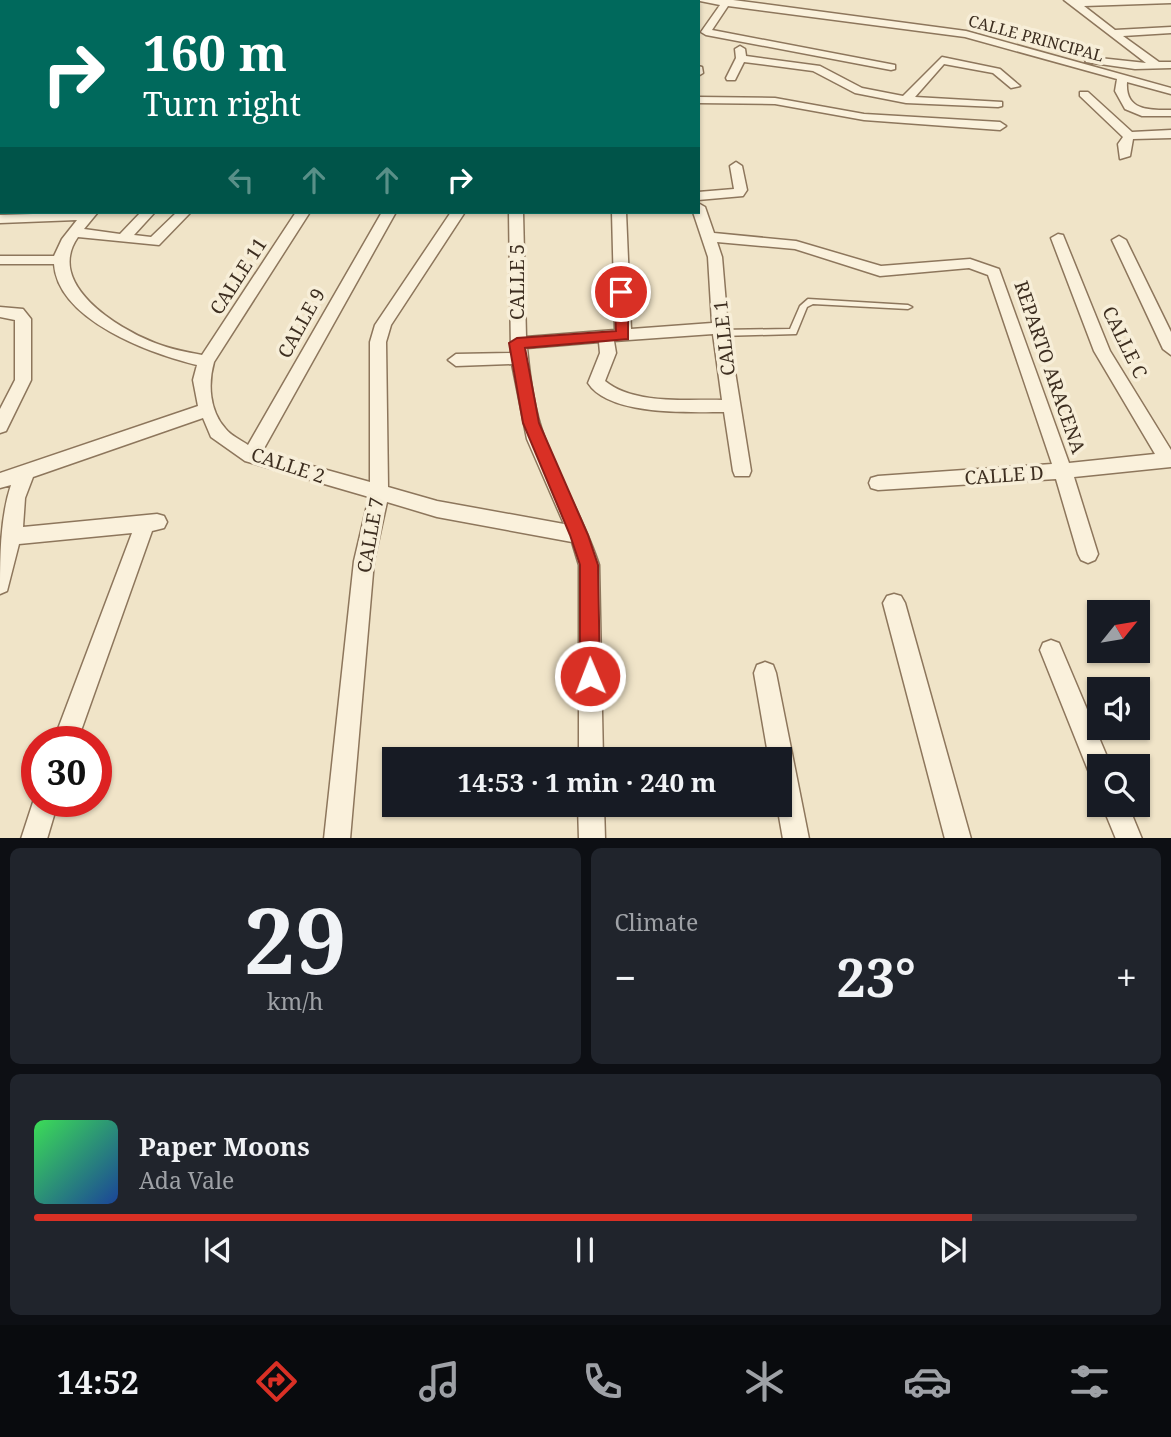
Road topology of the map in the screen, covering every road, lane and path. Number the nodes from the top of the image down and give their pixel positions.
1 (700, 0) edge
2 (1171, 0) edge
3 (727, 2) edge
4 (1072, 2) edge
5 (1171, 30) edge
6 (702, 32) edge
7 (1115, 33) junction
8 (1028, 51) junction
9 (741, 58) junction
10 (1171, 65) edge
11 (1157, 66) junction
12 (732, 78) dead end
13 (1122, 79) junction
14 (877, 80) dead end
15 (1015, 86) dead end
16 (986, 87) dead end
17 (1171, 91) edge
18 (1084, 94) dead end
19 (700, 100) edge
20 (906, 100) junction
21 (998, 104) junction
22 (1171, 113) edge
23 (1171, 134) edge
24 (1129, 135) junction
25 (1124, 156) dead end
26 (736, 166) dead end
27 (700, 196) edge
28 (700, 212) edge
29 (90, 214) edge
30 (146, 214) edge
31 (182, 214) edge
32 (302, 214) edge
33 (388, 214) edge
34 (457, 214) edge
35 (516, 214) edge
36 (619, 214) edge
37 (0, 219) edge
38 (75, 232) junction
39 (710, 237) junction
40 (1058, 238) dead end
41 (123, 239) junction
42 (1119, 240) dead end
43 (0, 260) edge
44 (61, 260) junction
45 (908, 307) dead end
46 (0, 312) edge
47 (720, 331) junction
48 (615, 336) junction
49 (1171, 349) edge
50 (518, 351) junction
51 (456, 360) dead end
52 (206, 362) junction
53 (732, 406) junction
54 (207, 410) junction
55 (0, 426) edge
56 (251, 456) junction
57 (1169, 460) edge
58 (743, 471) dead end
59 (1063, 471) junction
60 (25, 473) junction
61 (0, 481) edge
62 (878, 483) dead end
63 (379, 493) junction
64 (12, 531) junction
65 (579, 535) junction
66 (1088, 554) dead end
67 (0, 585) edge
68 (894, 603) dead end
69 (1051, 650) dead end
70 (765, 673) dead end
71 (71, 726) edge
72 (591, 747) edge
73 (1094, 754) edge
74 (41, 817) edge
75 (591, 817) edge
76 (1120, 817) edge
77 (34, 838) edge
78 (337, 838) edge
79 (592, 838) edge
80 (796, 838) edge
81 (958, 838) edge
82 (1129, 838) edge

1 - 3 street, CALLE PRINCIPAL
2 - 4 street
3 - 6 street
3 - 8 street, CALLE PRINCIPAL
4 - 7 street
5 - 7 street
6 - 9 street
6 - 14 street
7 - 11 street
8 - 11 street
8 - 13 street, CALLE PRINCIPAL
9 - 12 street
9 - 20 street
10 - 11 street
13 - 17 street, CALLE PRINCIPAL
13 - 22 street
15 - 20 street
16 - 21 street
18 - 24 street
19 - 21 street
20 - 21 street
23 - 24 street
24 - 25 street
26 - 27 street
28 - 39 street, CALLE 1
29 - 37 street
29 - 38 street
30 - 41 street
31 - 41 street
32 - 52 street, CALLE 11
33 - 56 street, CALLE 9
34 - 63 street, CALLE 7
35 - 50 street, CALLE 5
36 - 48 street
38 - 41 street
38 - 44 street
39 - 47 street, CALLE 1
39 - 59 street, REPARTO ARACENA
40 - 57 street, CALLE C
42 - 49 street
43 - 44 street
44 - 52 street
45 - 47 lane
46 - 55 street
47 - 48 street
47 - 53 street, CALLE 1
48 - 50 street
48 - 53 street
50 - 51 street
50 - 65 street, CALLE 5
52 - 54 street, CALLE 2
53 - 58 street, CALLE 1
54 - 56 street, CALLE 2
54 - 60 street
56 - 63 street, CALLE 2
57 - 59 street, CALLE D
59 - 62 street, CALLE D
59 - 66 street, REPARTO ARACENA
60 - 61 street
60 - 64 street
63 - 65 street, CALLE 2
63 - 78 street, CALLE 7
64 - 67 street
64 - 71 street
65 - 72 street, CALLE 5
68 - 81 street
69 - 73 street
70 - 80 street
74 - 77 street
75 - 79 street
76 - 82 street

